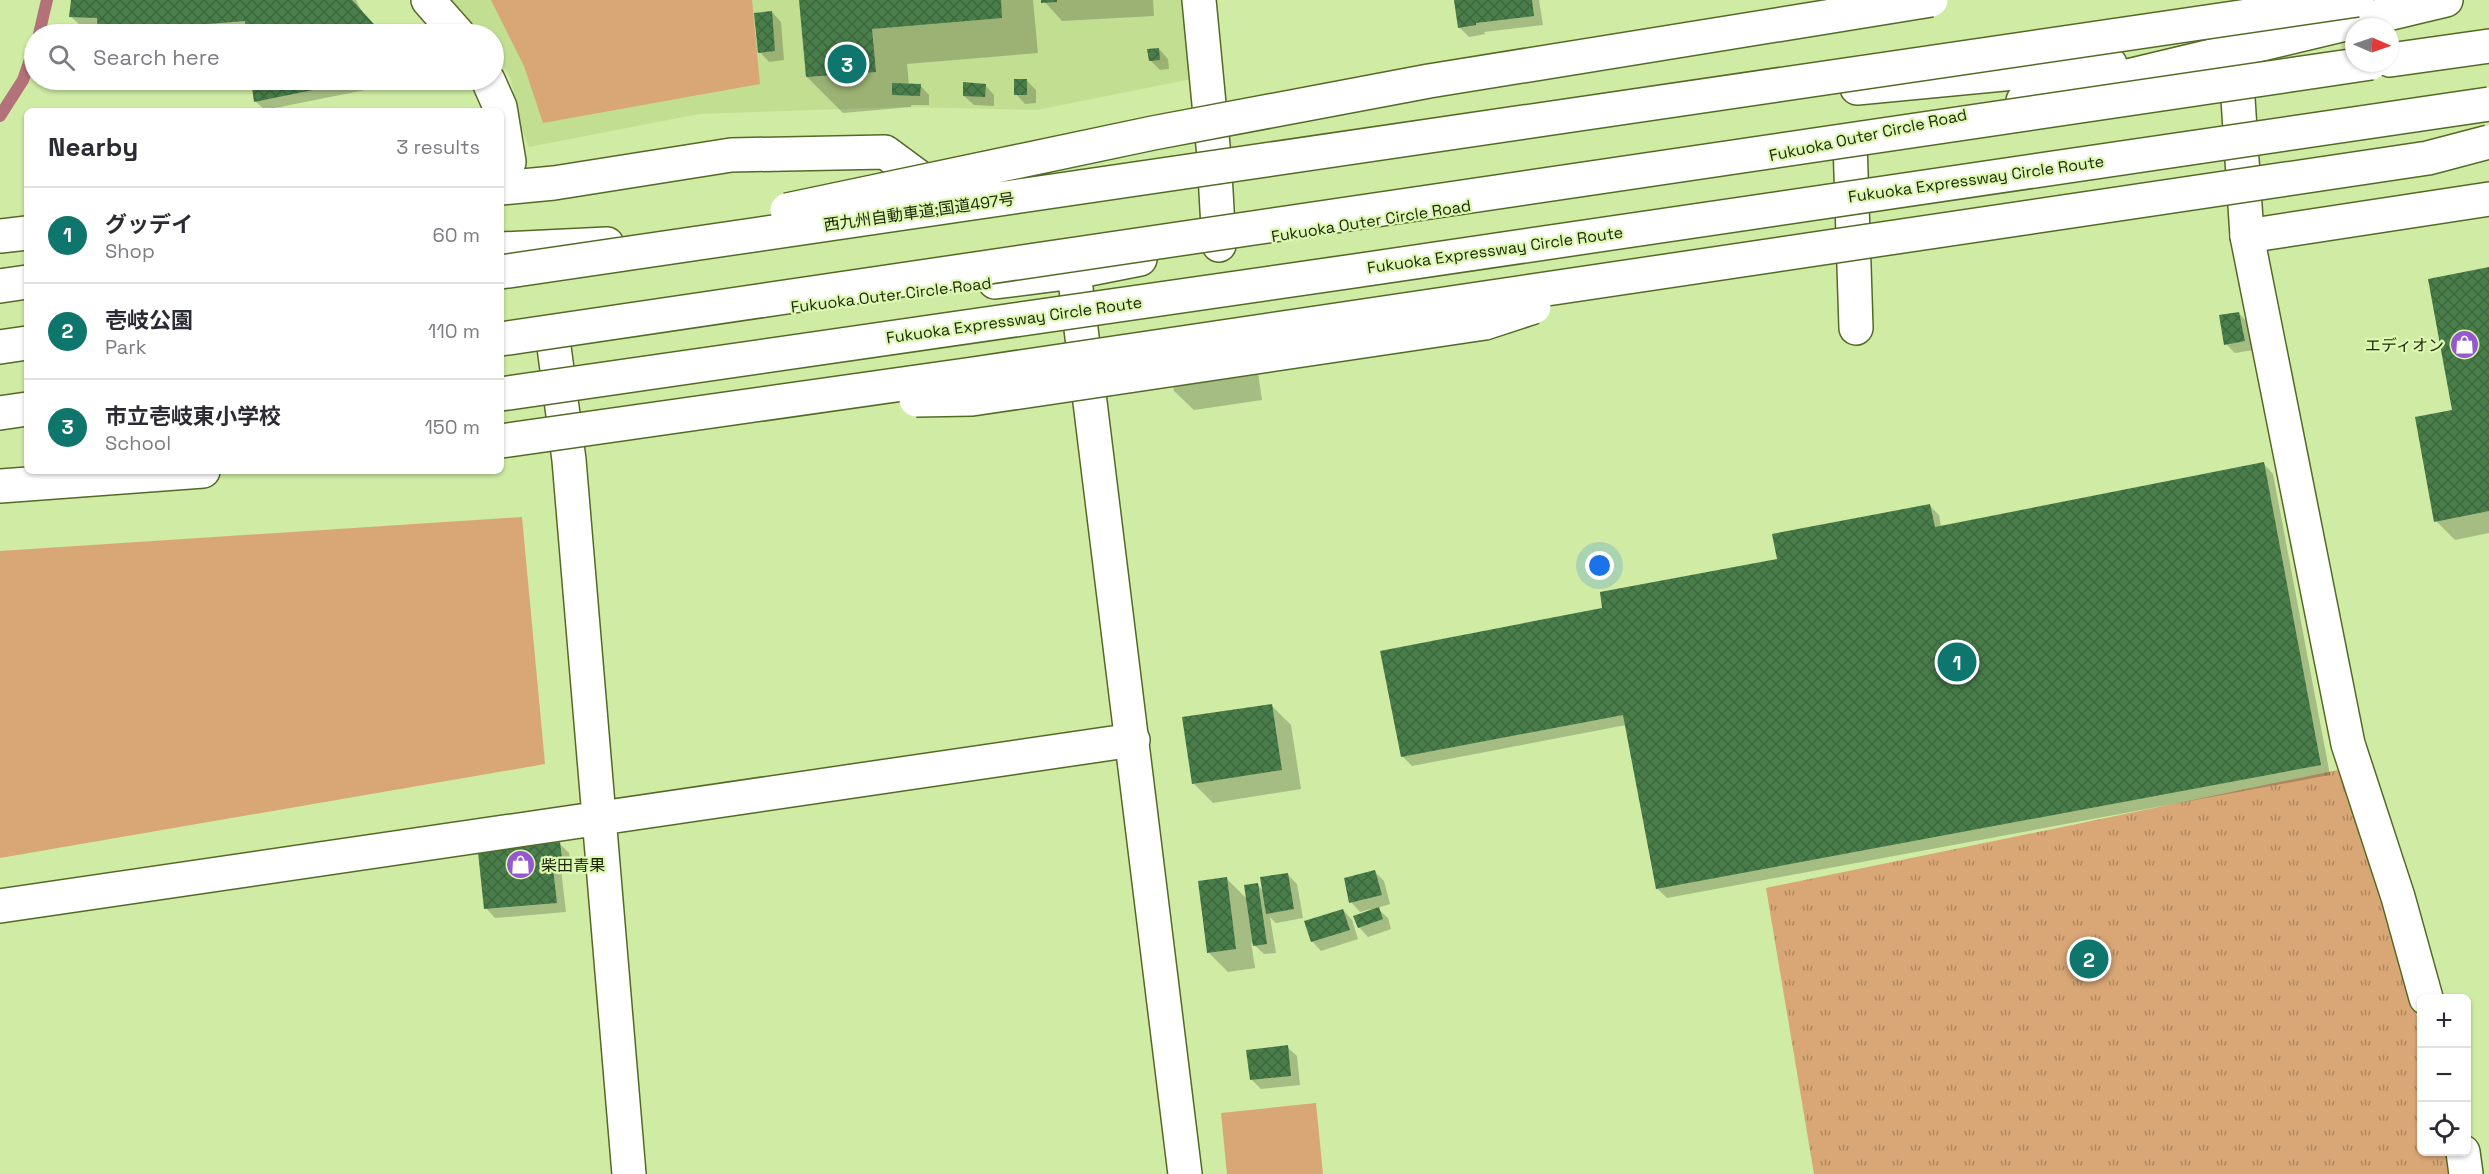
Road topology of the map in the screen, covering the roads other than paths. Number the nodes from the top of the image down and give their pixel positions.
1 (428, 0) edge
2 (1199, 0) edge
3 (1931, 0) edge
4 (2229, 0) edge
5 (2357, 0) edge
6 (2446, 0) edge
7 (449, 24) edge
8 (2489, 32) edge
9 (2399, 39) edge
10 (2345, 44) edge
11 (2489, 46) edge
12 (2235, 52) junction
13 (2399, 59) edge
14 (2345, 67) edge
15 (492, 90) edge
16 (2489, 104) edge
17 (500, 108) edge
18 (504, 131) edge
19 (1850, 142) junction
20 (2489, 142) edge
21 (1214, 156) junction
22 (504, 177) edge
23 (504, 186) edge
24 (2489, 199) edge
25 (951, 201) junction
26 (24, 233) edge
27 (0, 236) edge
28 (2247, 236) junction
29 (713, 240) junction
30 (1219, 245) junction
31 (504, 249) edge
32 (504, 270) edge
33 (504, 271) edge
34 (504, 271) edge
35 (1074, 272) junction
36 (24, 282) edge
37 (0, 286) edge
38 (1856, 328) dead end
39 (24, 338) edge
40 (504, 339) edge
41 (0, 342) edge
42 (24, 343) edge
43 (0, 347) edge
44 (554, 347) junction
45 (504, 354) edge
46 (504, 394) edge
47 (24, 409) edge
48 (0, 413) edge
49 (24, 419) edge
50 (0, 423) edge
51 (504, 441) edge
52 (24, 464) edge
53 (0, 468) edge
54 (162, 474) edge
55 (0, 486) edge
56 (1132, 740) junction
57 (599, 817) junction
58 (0, 906) edge
59 (2425, 994) edge
60 (2464, 1156) edge
61 (629, 1174) edge
62 (1185, 1174) edge
63 (2466, 1174) edge

1 - 7 main road
2 - 21 main road
3 - 32 main road, bridge
4 - 12 main road
5 - 33 main road, 西九州自動車道;国道497号, bridge
6 - 12 main road, Fukuoka Outer Circle Road
8 - 9 main road
10 - 12 main road, Fukuoka Outer Circle Road
11 - 13 main road
12 - 19 main road, Fukuoka Outer Circle Road
12 - 21 main road, Fukuoka Outer Circle Road
12 - 28 main road
14 - 40 main road, bridge
15 - 17 main road
16 - 46 main road, Fukuoka Expressway Circle Route, bridge
18 - 22 main road
19 - 30 main road, Fukuoka Outer Circle Road
19 - 38 main road
20 - 51 main road, bridge
21 - 25 main road, Fukuoka Outer Circle Road
21 - 30 main road
23 - 25 main road
24 - 28 main road
25 - 29 main road, Fukuoka Outer Circle Road
26 - 27 main road
28 - 59 main road
29 - 31 main road
29 - 34 main road, Fukuoka Outer Circle Road
30 - 35 main road, Fukuoka Outer Circle Road
35 - 44 main road, Fukuoka Outer Circle Road
35 - 56 main road
36 - 37 main road
39 - 41 main road
42 - 43 main road
44 - 45 main road, Fukuoka Outer Circle Road
44 - 57 main road
47 - 48 main road
49 - 50 main road
52 - 53 main road
54 - 55 main road
56 - 57 main road
56 - 62 main road
57 - 58 main road
57 - 61 main road
60 - 63 main road

